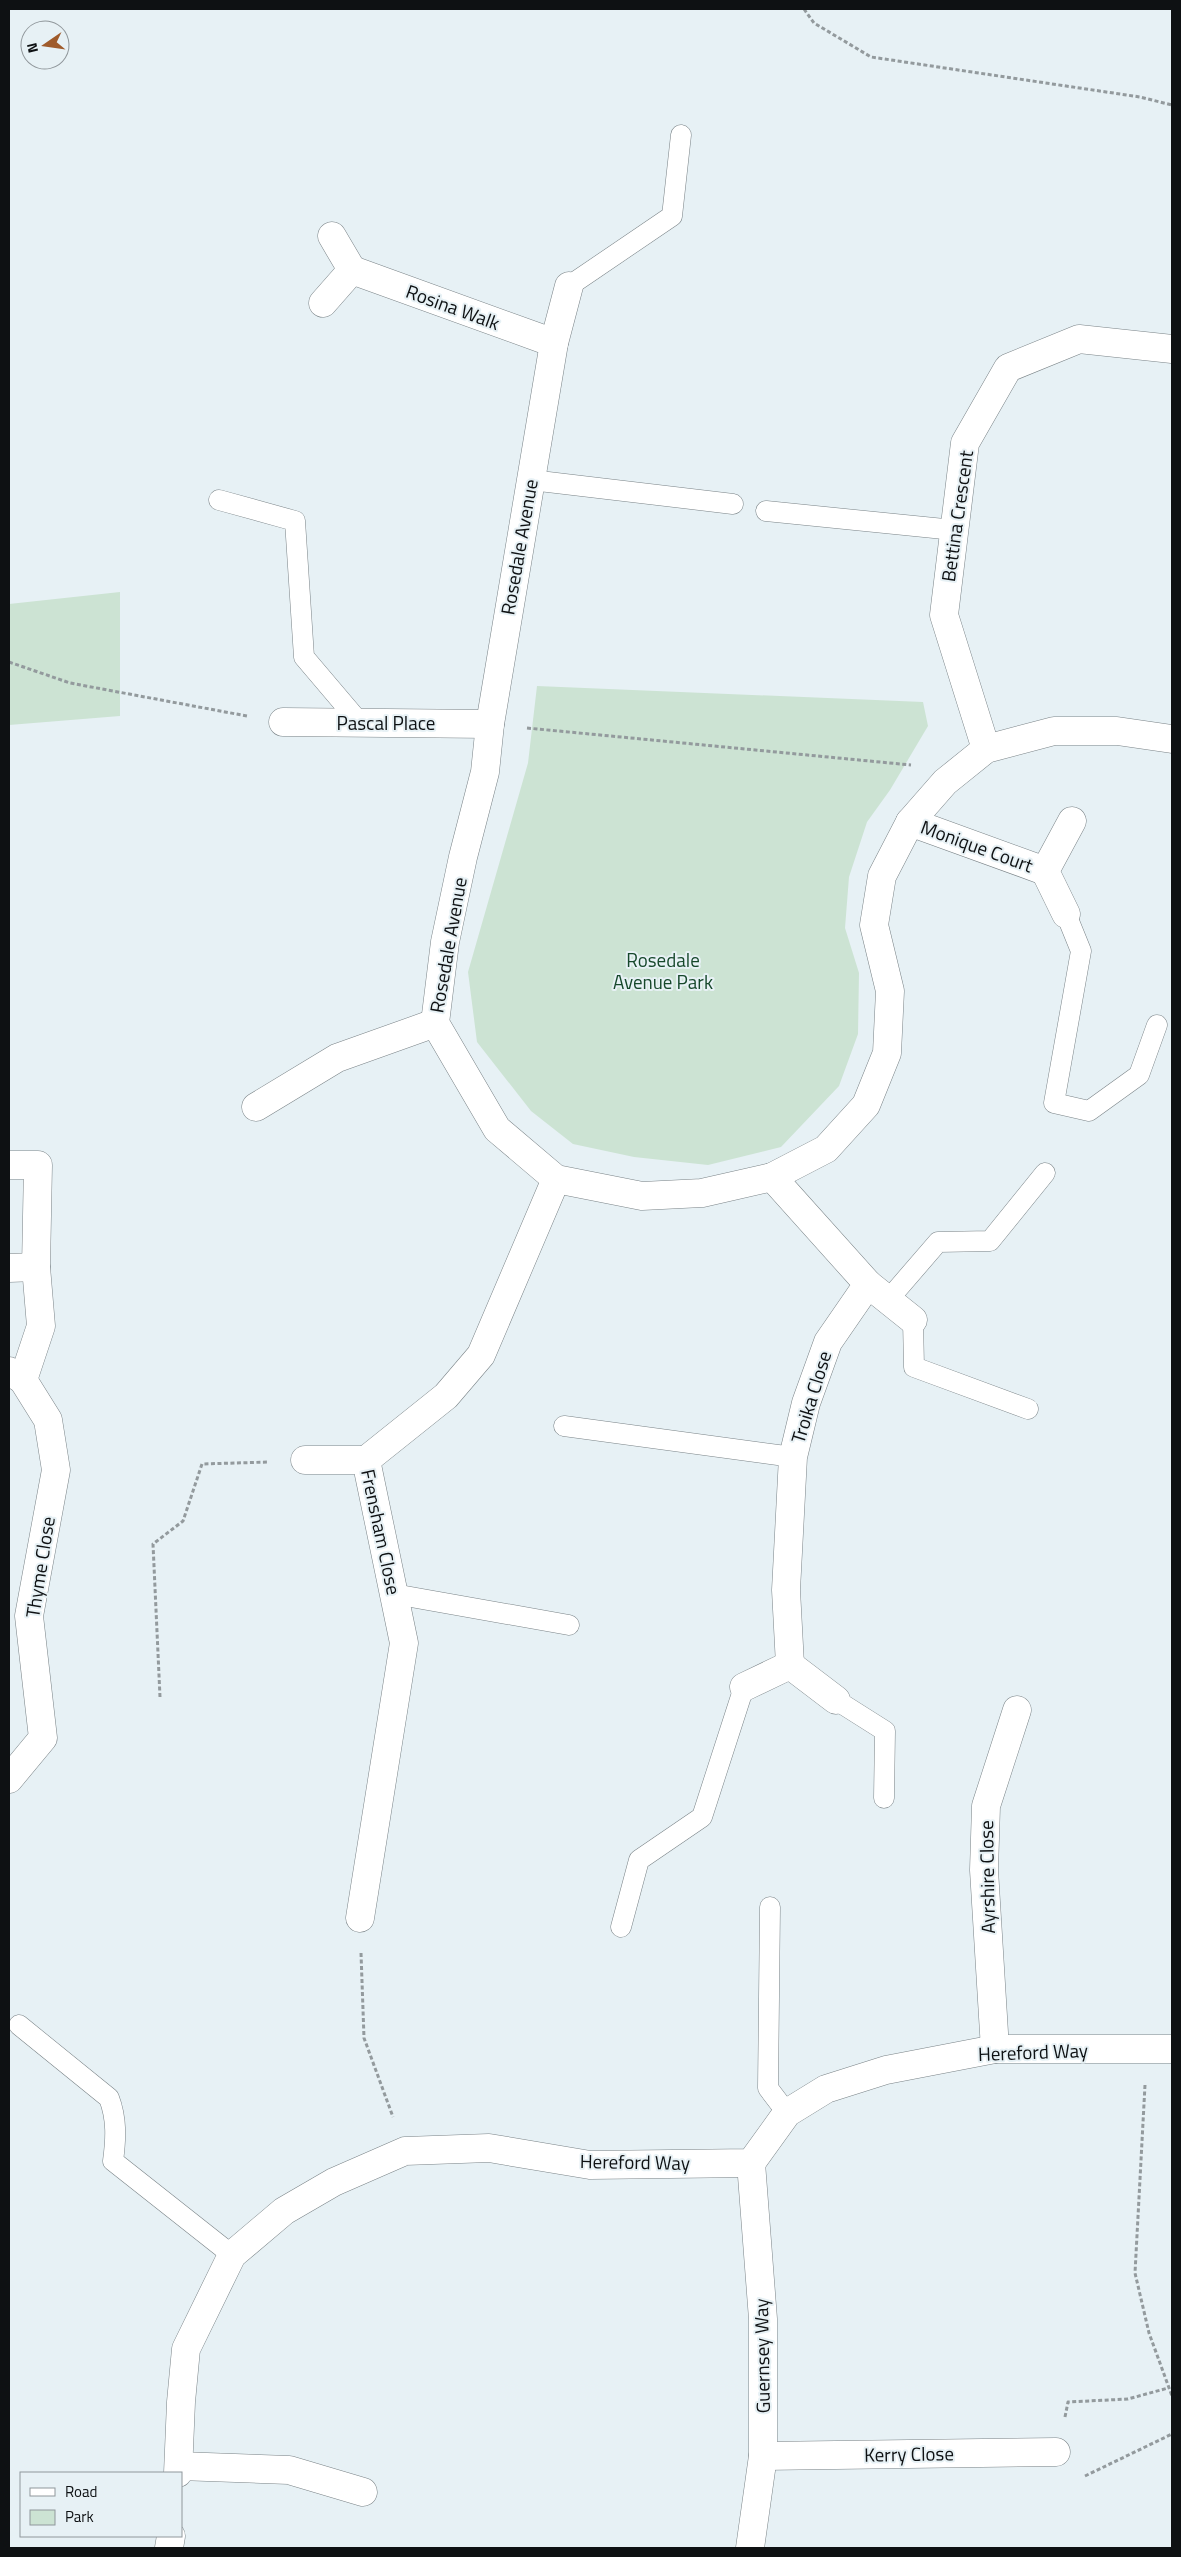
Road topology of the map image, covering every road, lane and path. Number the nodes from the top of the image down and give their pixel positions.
1 (804, 9) edge
2 (1172, 105) edge
3 (680, 135) dead end
4 (332, 236) dead end
5 (352, 270) junction
6 (569, 286) joint
7 (323, 303) dead end
8 (554, 343) junction
9 (1172, 349) edge
10 (531, 480) junction
11 (220, 500) dead end
12 (733, 504) dead end
13 (766, 510) dead end
14 (954, 530) junction
15 (9, 662) edge
16 (283, 722) joint
17 (360, 723) junction
18 (490, 724) junction
19 (1172, 739) edge
20 (986, 748) junction
21 (945, 782) junction
22 (1072, 821) dead end
23 (910, 822) junction
24 (1045, 871) junction
25 (1066, 914) joint
26 (435, 1023) junction
27 (1157, 1025) dead end
28 (256, 1107) dead end
29 (9, 1165) edge
30 (1045, 1173) dead end
31 (772, 1177) junction
32 (556, 1179) junction
33 (36, 1267) junction
34 (9, 1268) edge
35 (878, 1292) junction
36 (913, 1320) joint
37 (16, 1376) edge
38 (1028, 1409) dead end
39 (564, 1426) dead end
40 (793, 1457) junction
41 (305, 1460) joint
42 (366, 1460) junction
43 (394, 1594) junction
44 (568, 1625) dead end
45 (790, 1665) junction
46 (744, 1687) joint
47 (160, 1697) dead end
48 (836, 1700) joint
49 (1017, 1710) dead end
50 (9, 1779) edge
51 (884, 1798) dead end
52 (770, 1907) dead end
53 (360, 1918) joint
54 (621, 1927) dead end
55 (19, 2025) dead end
56 (1160, 2049) edge
57 (995, 2050) junction
58 (787, 2113) junction
59 (405, 2150) junction
60 (751, 2163) junction
61 (232, 2255) junction
62 (1168, 2388) junction
63 (1172, 2396) edge
64 (1172, 2434) edge
65 (1056, 2452) junction
66 (763, 2456) junction
67 (179, 2470) edge
68 (363, 2492) dead end
69 (750, 2548) edge

1 - 2 path
3 - 6 lane
4 - 5 street
5 - 7 street
5 - 8 street, Rosina Walk
6 - 8 street, Rosedale Avenue
8 - 10 street, Rosedale Avenue
9 - 14 street, Bettina Crescent
10 - 12 lane
10 - 18 street, Rosedale Avenue
11 - 17 lane
13 - 14 lane
14 - 20 street, Bettina Crescent
15 - 16 path
16 - 17 street, Pascal Place
17 - 18 street, Pascal Place
18 - 21 path
18 - 26 street, Rosedale Avenue
19 - 20 street, Rosedale Avenue
20 - 21 street, Rosedale Avenue
21 - 23 street, Rosedale Avenue
22 - 24 street
23 - 24 street, Monique Court
23 - 31 street, Rosedale Avenue
24 - 25 street
25 - 27 lane
26 - 28 street
26 - 32 street, Rosedale Avenue
29 - 33 street, Thyme Close
30 - 35 lane
31 - 32 street, Rosedale Avenue
31 - 35 street
32 - 42 street, Frensham Close
33 - 34 street
33 - 37 street, Thyme Close
35 - 36 street
35 - 40 street, Troika Close
36 - 38 lane
37 - 50 street, Thyme Close
39 - 40 lane
40 - 45 street, Troika Close
41 - 42 street
41 - 47 path
42 - 43 street, Frensham Close
43 - 44 lane
43 - 53 street, Frensham Close
45 - 46 street
45 - 48 street
46 - 54 lane
48 - 51 lane
49 - 57 street, Ayrshire Close
52 - 58 lane
53 - 59 path
55 - 61 lane
56 - 57 street, Hereford Way
56 - 62 path
57 - 58 street, Hereford Way
58 - 60 street, Hereford Way
59 - 60 street, Hereford Way
59 - 61 street, Hereford Way
60 - 66 street, Guernsey Way
61 - 67 street, Hereford Way
62 - 63 path
62 - 65 path
64 - 65 path
65 - 66 street, Kerry Close
66 - 69 street, Guernsey Way
67 - 68 street

